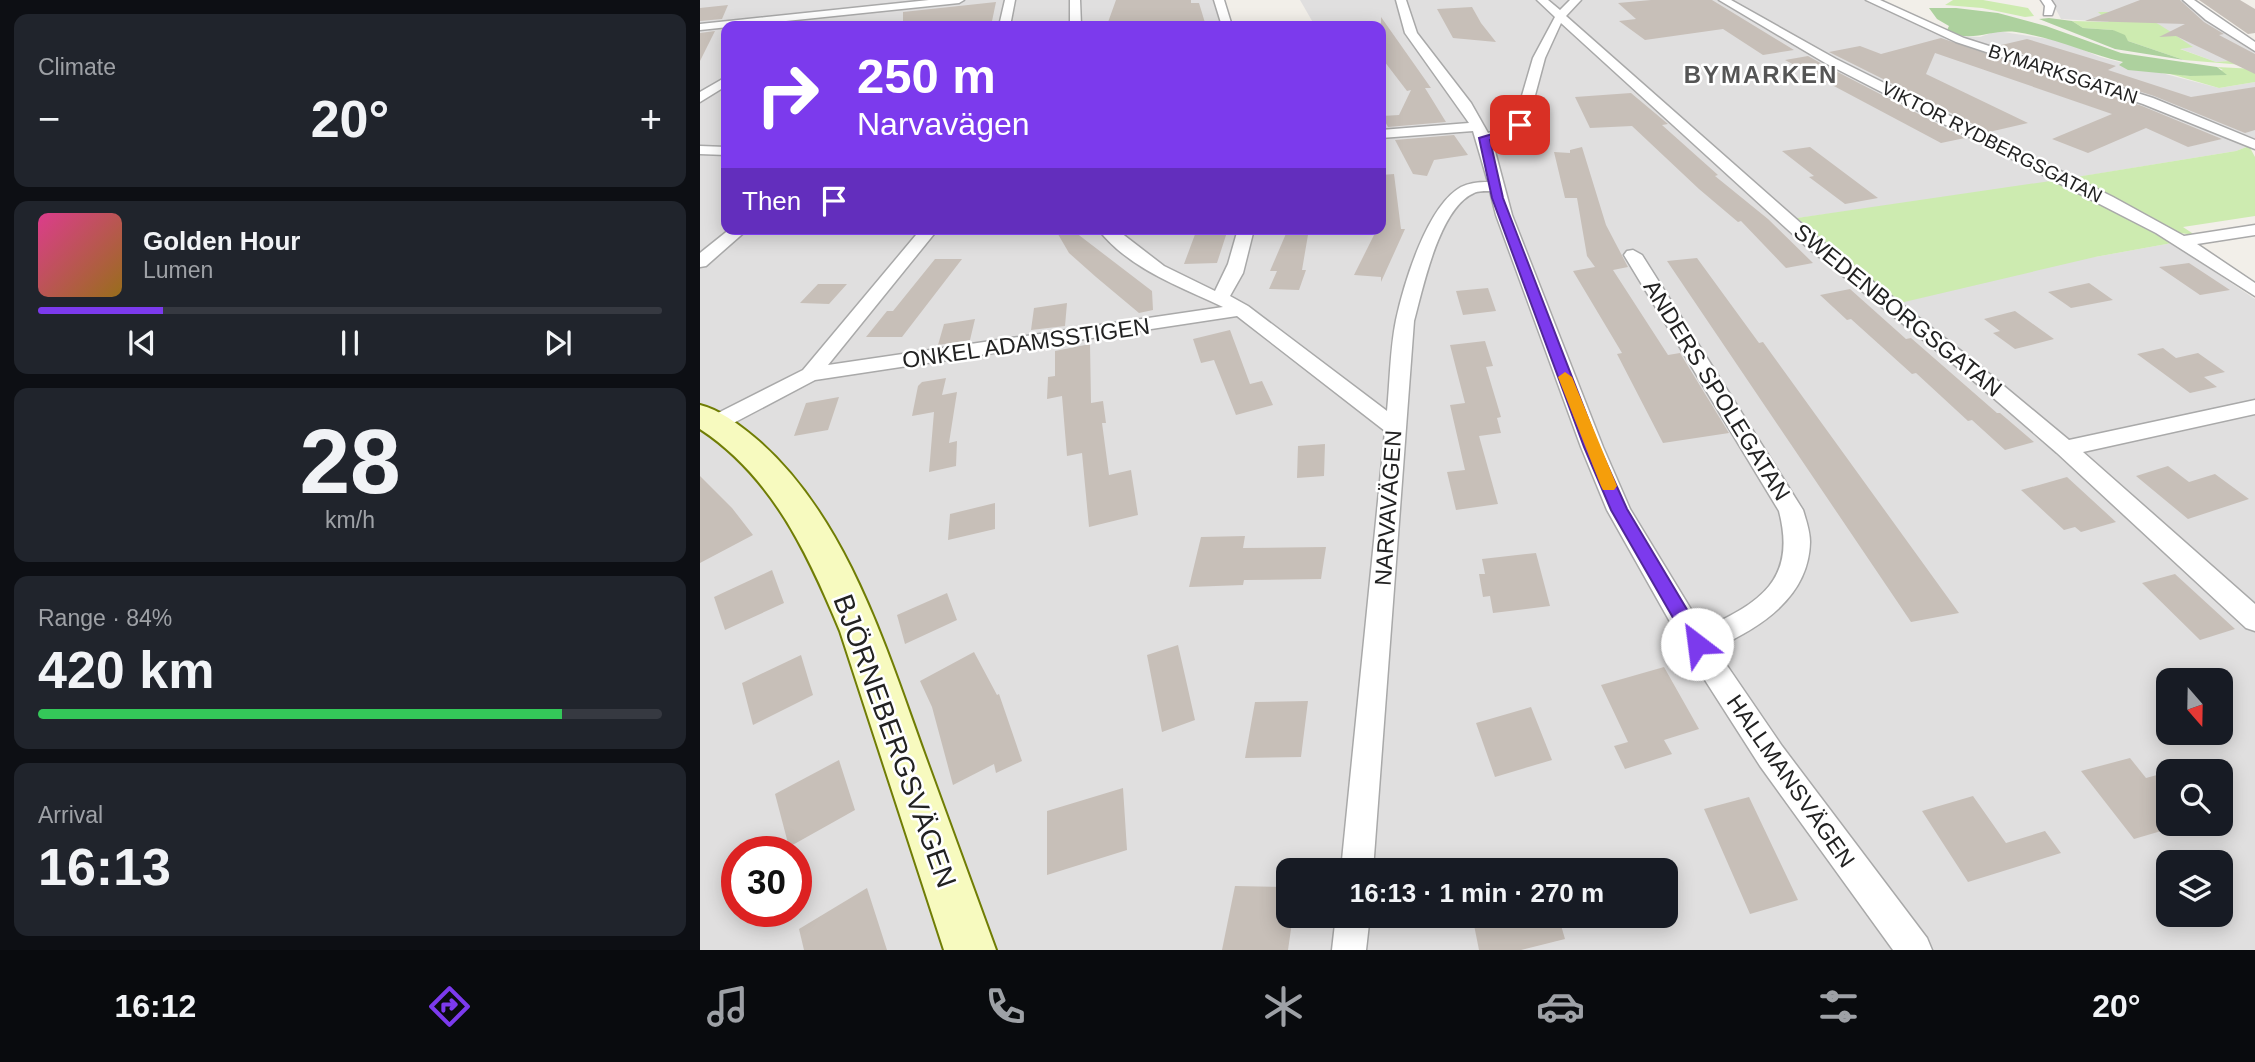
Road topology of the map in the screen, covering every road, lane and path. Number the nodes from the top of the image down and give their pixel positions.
1 (959, 0) edge
2 (1010, 0) edge
3 (1075, 0) edge
4 (1219, 0) edge
5 (1401, 0) edge
6 (1542, 0) edge
7 (1576, 0) edge
8 (1724, 0) edge
9 (1871, 0) edge
10 (2046, 0) edge
11 (2188, 0) edge
12 (899, 7) edge
13 (2048, 13) dead end
14 (1559, 15) junction
15 (760, 21) edge
16 (1006, 21) edge
17 (1076, 21) edge
18 (1225, 21) edge
19 (721, 25) edge
20 (700, 27) edge
21 (2255, 47) edge
22 (721, 83) edge
23 (700, 98) edge
24 (1481, 132) junction
25 (1386, 134) edge
26 (2255, 145) edge
27 (700, 150) edge
28 (721, 151) edge
29 (1495, 186) junction
30 (2255, 230) edge
31 (733, 235) edge
32 (925, 235) edge
33 (1113, 235) edge
34 (1244, 235) edge
35 (2181, 242) junction
36 (1633, 255) dead end
37 (700, 262) edge
38 (2255, 292) edge
39 (1220, 297) junction
40 (1241, 310) junction
41 (810, 374) junction
42 (2255, 407) edge
43 (708, 419) edge
44 (1394, 427) junction
45 (2064, 449) junction
46 (2255, 620) edge
47 (1697, 644) junction
48 (1358, 858) edge
49 (1352, 928) edge
50 (970, 950) edge
51 (1349, 950) edge
52 (1915, 950) edge

1 - 12 street
2 - 16 street
3 - 17 street
4 - 18 street
5 - 24 street, HALLMANSVÄGEN
6 - 14 street, SWEDENBORGSGATAN
7 - 14 street
8 - 35 street, VIKTOR RYDBERGSGATAN
9 - 26 street, BYMARKSGATAN
10 - 13 street
11 - 21 street
12 - 15 street
14 - 24 street
14 - 45 street, SWEDENBORGSGATAN
19 - 20 street
22 - 23 street
24 - 25 street
24 - 29 street, HALLMANSVÄGEN
27 - 28 street
29 - 44 street, NARVAVÄGEN
29 - 47 street, HALLMANSVÄGEN
30 - 35 street
31 - 37 street
32 - 41 street
33 - 39 street
34 - 39 street
35 - 38 street, VIKTOR RYDBERGSGATAN
36 - 47 street, ANDERS SPOLEGATAN
39 - 40 street
40 - 41 street, ONKEL ADAMSSTIGEN
40 - 44 street
41 - 43 street
42 - 45 street
43 - 50 street, BJÖRNEBERGSVÄGEN
44 - 48 street, NARVAVÄGEN
45 - 46 street, SWEDENBORGSGATAN
47 - 52 street, HALLMANSVÄGEN
49 - 51 street

